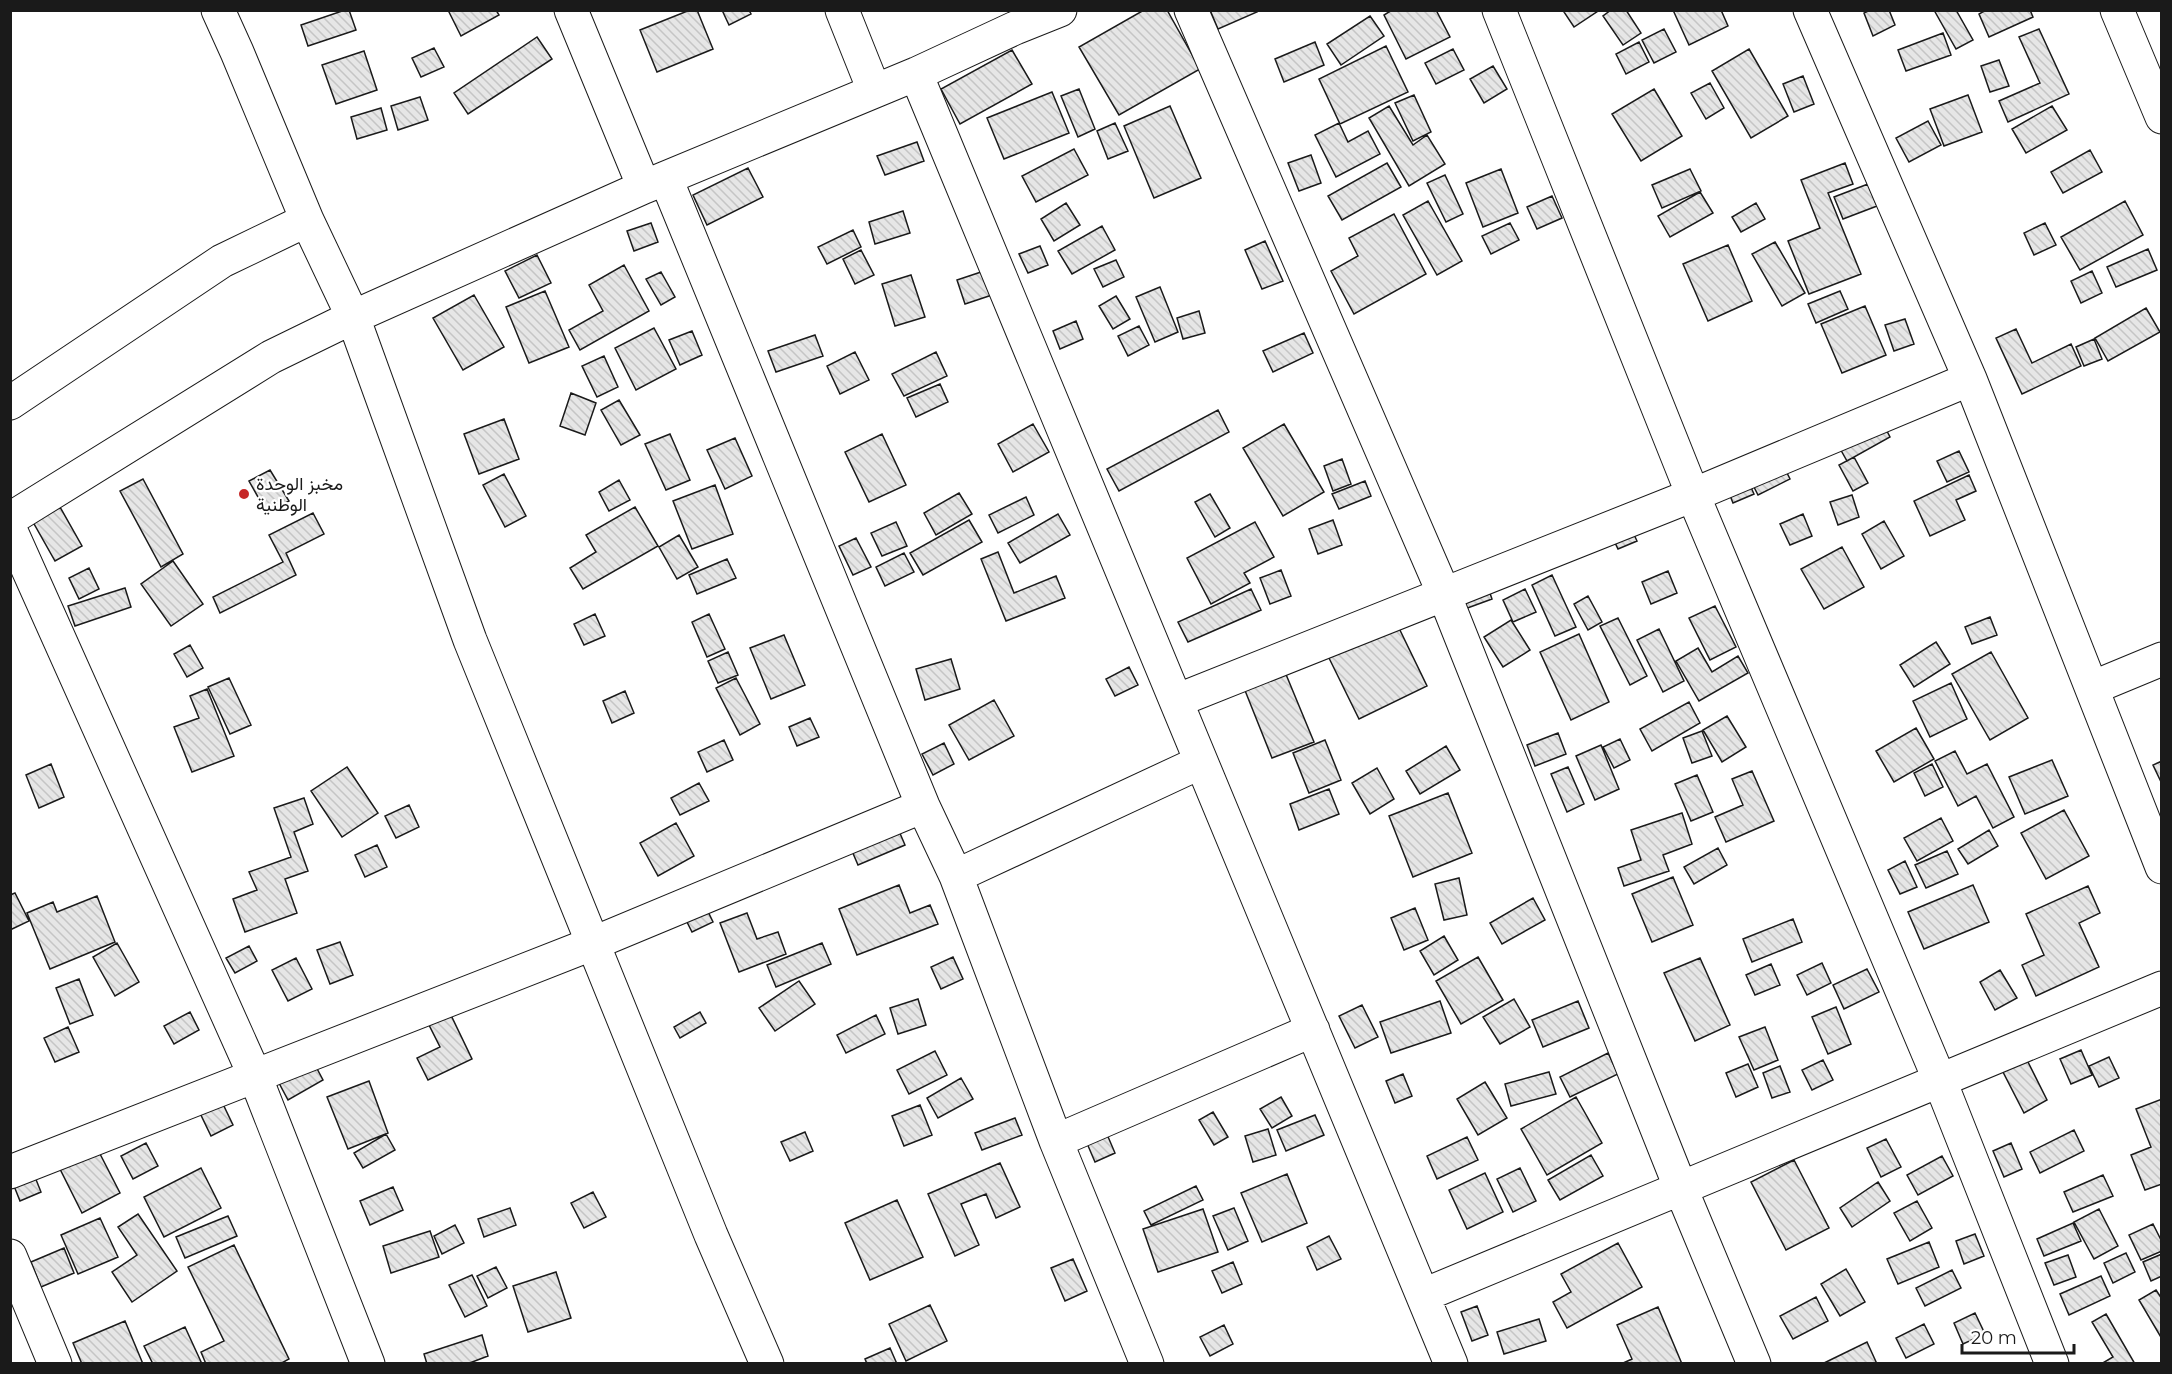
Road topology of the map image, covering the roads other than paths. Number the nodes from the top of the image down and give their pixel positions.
1 (218, 10) edge
2 (571, 10) edge
3 (842, 10) edge
4 (1060, 10) edge
5 (1191, 10) edge
6 (1499, 10) edge
7 (1810, 10) edge
8 (2117, 10) edge
9 (916, 74) junction
10 (874, 90) junction
11 (2162, 117) edge
12 (655, 183) junction
13 (307, 220) junction
14 (353, 317) junction
15 (1970, 379) junction
16 (10, 403) edge
17 (1693, 495) junction
18 (10, 519) edge
19 (10, 529) edge
20 (1444, 594) junction
21 (2162, 659) edge
22 (2092, 688) junction
23 (1176, 701) junction
24 (1201, 762) junction
25 (923, 806) junction
26 (2162, 867) edge
27 (956, 876) junction
28 (594, 943) junction
29 (2162, 988) edge
30 (1313, 1030) junction
31 (255, 1076) junction
32 (1940, 1081) junction
33 (1056, 1141) junction
34 (10, 1172) edge
35 (1681, 1189) junction
36 (10, 1256) edge
37 (1424, 1296) junction
38 (55, 1364) edge
39 (368, 1364) edge
40 (767, 1364) edge
41 (1147, 1364) edge
42 (1450, 1364) edge
43 (1754, 1364) edge
44 (2052, 1364) edge

1 - 13 street
2 - 12 street
3 - 10 street
4 - 9 street
5 - 20 street
6 - 17 street
7 - 15 street
8 - 11 street
9 - 10 street
9 - 23 street
10 - 12 street
12 - 14 street
12 - 25 street
13 - 14 street
13 - 16 street
14 - 18 street
14 - 28 street
15 - 17 street
15 - 22 street
17 - 20 street
17 - 32 street
19 - 31 street
20 - 23 street
20 - 35 street
21 - 22 street
22 - 26 street
23 - 24 street
24 - 27 street
24 - 30 street
25 - 27 street
25 - 28 street
27 - 33 street
28 - 31 street
28 - 40 street
29 - 32 street
30 - 33 street
30 - 37 street
31 - 34 street
31 - 39 street
32 - 35 street
32 - 44 street
33 - 41 street
35 - 37 street
35 - 43 street
36 - 38 street
37 - 42 street

